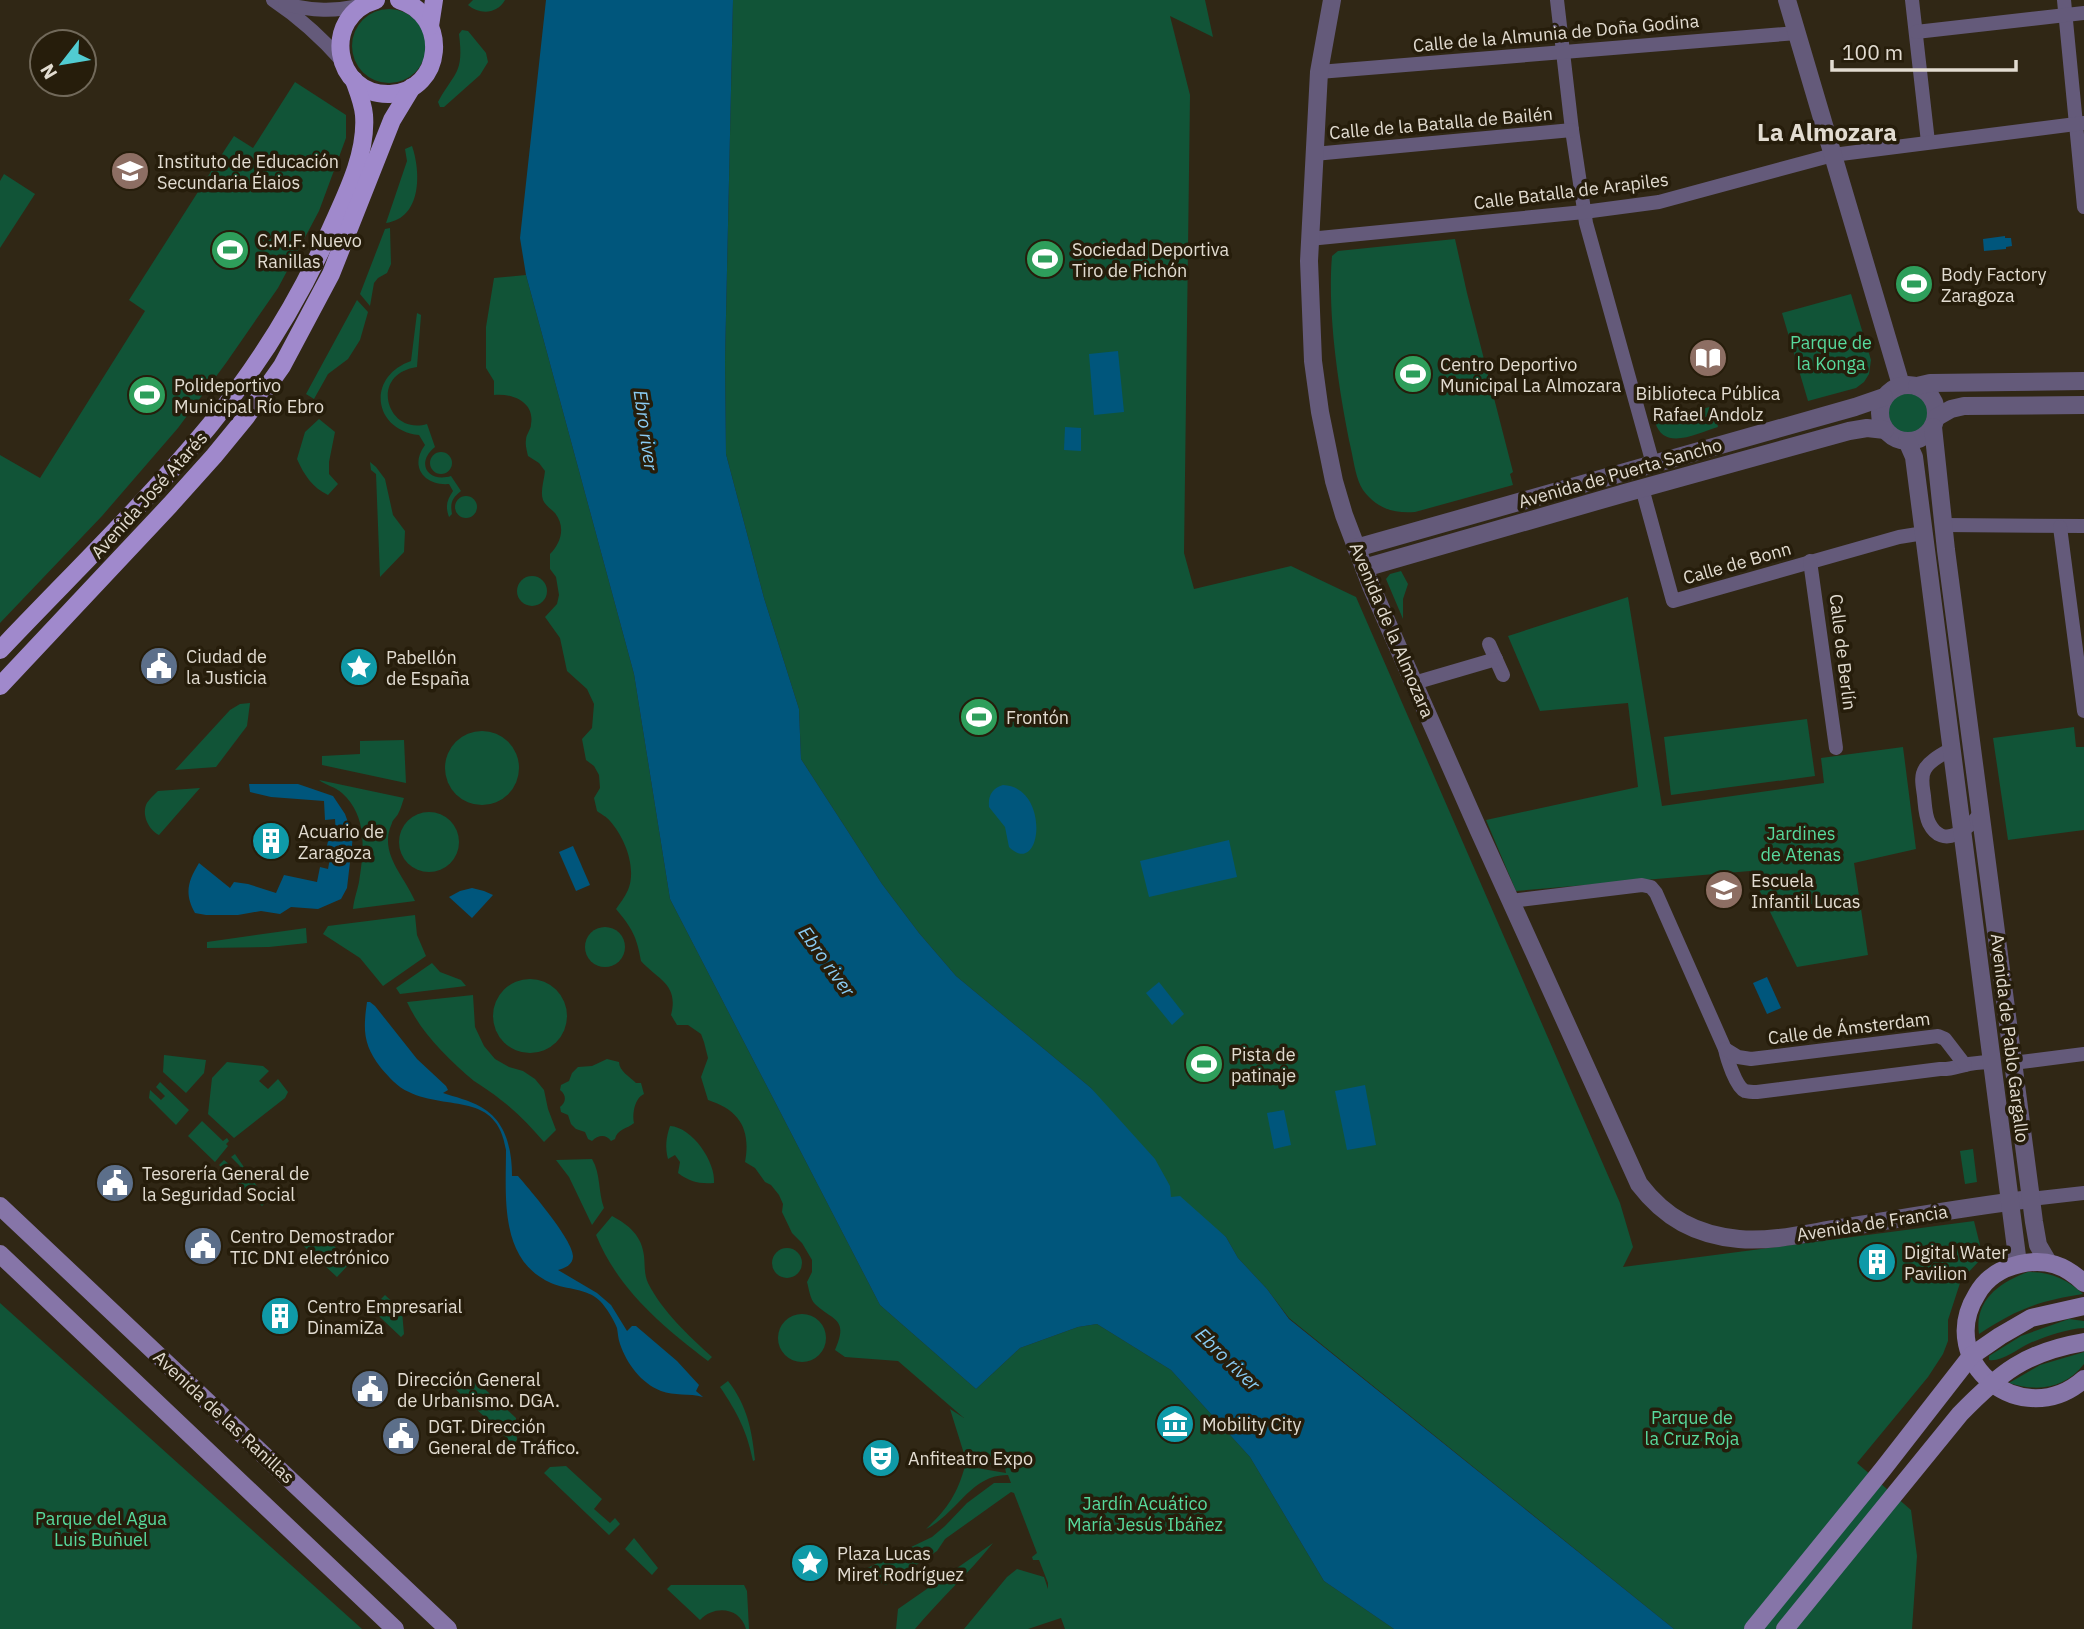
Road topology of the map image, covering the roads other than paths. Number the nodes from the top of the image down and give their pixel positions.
1 (398, 0) edge
2 (434, 0) edge
3 (1332, 0) edge
4 (1557, 0) edge
5 (1787, 0) edge
6 (1912, 0) edge
7 (275, 1) edge
8 (369, 3) edge
9 (2064, 7) edge
10 (2084, 13) edge
11 (430, 26) junction
12 (1916, 32) junction
13 (1797, 33) junction
14 (1563, 53) junction
15 (342, 62) junction
16 (1319, 72) junction
17 (354, 80) junction
18 (412, 87) junction
19 (2080, 123) edge
20 (1572, 130) junction
21 (1928, 142) junction
22 (1314, 154) junction
23 (1833, 155) junction
24 (2084, 207) edge
25 (1584, 212) junction
26 (1309, 239) junction
27 (2084, 381) edge
28 (1909, 385) junction
29 (1884, 397) junction
30 (2084, 405) edge
31 (1935, 422) junction
32 (1885, 430) junction
33 (1907, 441) junction
34 (1653, 464) junction
35 (1642, 488) junction
36 (1944, 525) junction
37 (2084, 526) edge
38 (2060, 527) junction
39 (1924, 533) junction
40 (1356, 548) junction
41 (1811, 561) junction
42 (1364, 568) junction
43 (1489, 644) dead end
44 (0, 650) edge
45 (1496, 659) junction
46 (1503, 675) dead end
47 (1414, 683) junction
48 (0, 686) edge
49 (2084, 711) edge
50 (1836, 748) dead end
51 (1951, 749) junction
52 (1981, 813) junction
53 (1962, 832) junction
54 (1511, 901) junction
55 (1948, 1043) junction
56 (1725, 1049) junction
57 (2084, 1054) edge
58 (1751, 1059) junction
59 (1992, 1062) junction
60 (2013, 1063) junction
61 (1965, 1065) junction
62 (1940, 1069) junction
63 (1757, 1092) junction
64 (2084, 1193) edge
65 (2031, 1199) junction
66 (2010, 1202) junction
67 (0, 1206) edge
68 (1664, 1212) joint
69 (0, 1254) edge
70 (2048, 1262) junction
71 (2018, 1264) junction
72 (2084, 1283) edge
73 (2084, 1306) edge
74 (2084, 1342) edge
75 (1972, 1356) junction
76 (2084, 1379) edge
77 (1990, 1383) junction
78 (395, 1629) edge
79 (448, 1629) edge
80 (1753, 1629) edge
81 (1785, 1629) edge

1 - 11 main road
2 - 11 main road
3 - 16 street, Avenida de la Almozara
4 - 14 street
5 - 13 street
6 - 12 street
7 - 8 street
7 - 15 street
8 - 15 main road
9 - 10 street
9 - 12 street
9 - 19 street
11 - 18 main road, Avenida José Atarés
12 - 21 street
13 - 14 street, Calle de la Almunia de Doña Godina
13 - 23 street
14 - 16 street, Calle de la Almunia de Doña Godina
14 - 20 street
15 - 17 main road, Avenida José Atarés
16 - 22 street, Avenida de la Almozara
17 - 18 main road
17 - 44 main road, Avenida José Atarés
18 - 48 main road, Avenida José Atarés
19 - 21 street, Calle Batalla de Arapiles
19 - 24 street
20 - 22 street, Calle de la Batalla de Bailén
20 - 25 street
21 - 23 street, Calle Batalla de Arapiles
22 - 26 street, Avenida de la Almozara
23 - 25 street, Calle Batalla de Arapiles
23 - 28 street
25 - 26 street, Calle Batalla de Arapiles
25 - 34 street
26 - 40 street, Avenida de la Almozara
27 - 28 street
28 - 29 street
28 - 31 street
29 - 32 street
29 - 34 street, Avenida de Puerta Sancho
30 - 31 street
31 - 33 street
31 - 36 street, Avenida de Pablo Gargallo
32 - 33 street
32 - 35 street, Avenida de Puerta Sancho
33 - 39 street, Avenida de Pablo Gargallo
34 - 40 street, Avenida de Puerta Sancho
35 - 41 street, Calle de Bonn
35 - 42 street, Avenida de Puerta Sancho
36 - 38 street
36 - 52 street, Avenida de Pablo Gargallo
37 - 38 street
38 - 49 street
39 - 41 street, Calle de Bonn
39 - 51 street, Avenida de Pablo Gargallo
40 - 42 street, Avenida de la Almozara
41 - 50 street, Calle de Berlín
42 - 47 street, Avenida de la Almozara
43 - 45 street
45 - 46 street
45 - 47 street
47 - 54 street, Avenida de la Almozara
51 - 53 street, Avenida de Pablo Gargallo
51 - 53 street
52 - 53 street
52 - 60 street, Avenida de Pablo Gargallo
53 - 59 street, Avenida de Pablo Gargallo
54 - 56 street
54 - 68 street, Avenida de la Almozara
55 - 58 street, Calle de Ámsterdam
55 - 61 street, Calle de Ámsterdam
55 - 62 street, Calle de Ámsterdam
56 - 58 street, Calle de Ámsterdam
56 - 63 street
57 - 60 street
58 - 63 street, Calle de Ámsterdam
59 - 61 street
59 - 66 street, Avenida de Pablo Gargallo
60 - 65 street, Avenida de Pablo Gargallo
61 - 62 street
62 - 63 street
64 - 65 street, Avenida de Francia
65 - 66 street, Avenida de Francia
65 - 70 street, Avenida de Pablo Gargallo
66 - 68 street, Avenida de Francia
66 - 71 street, Avenida de Pablo Gargallo
67 - 79 main road, Avenida de las Ranillas
69 - 78 main road, Avenida de las Ranillas
70 - 71 main road
70 - 72 main road
71 - 75 main road
73 - 75 main road
74 - 77 main road
75 - 77 main road
75 - 80 main road
76 - 77 main road
77 - 81 main road

